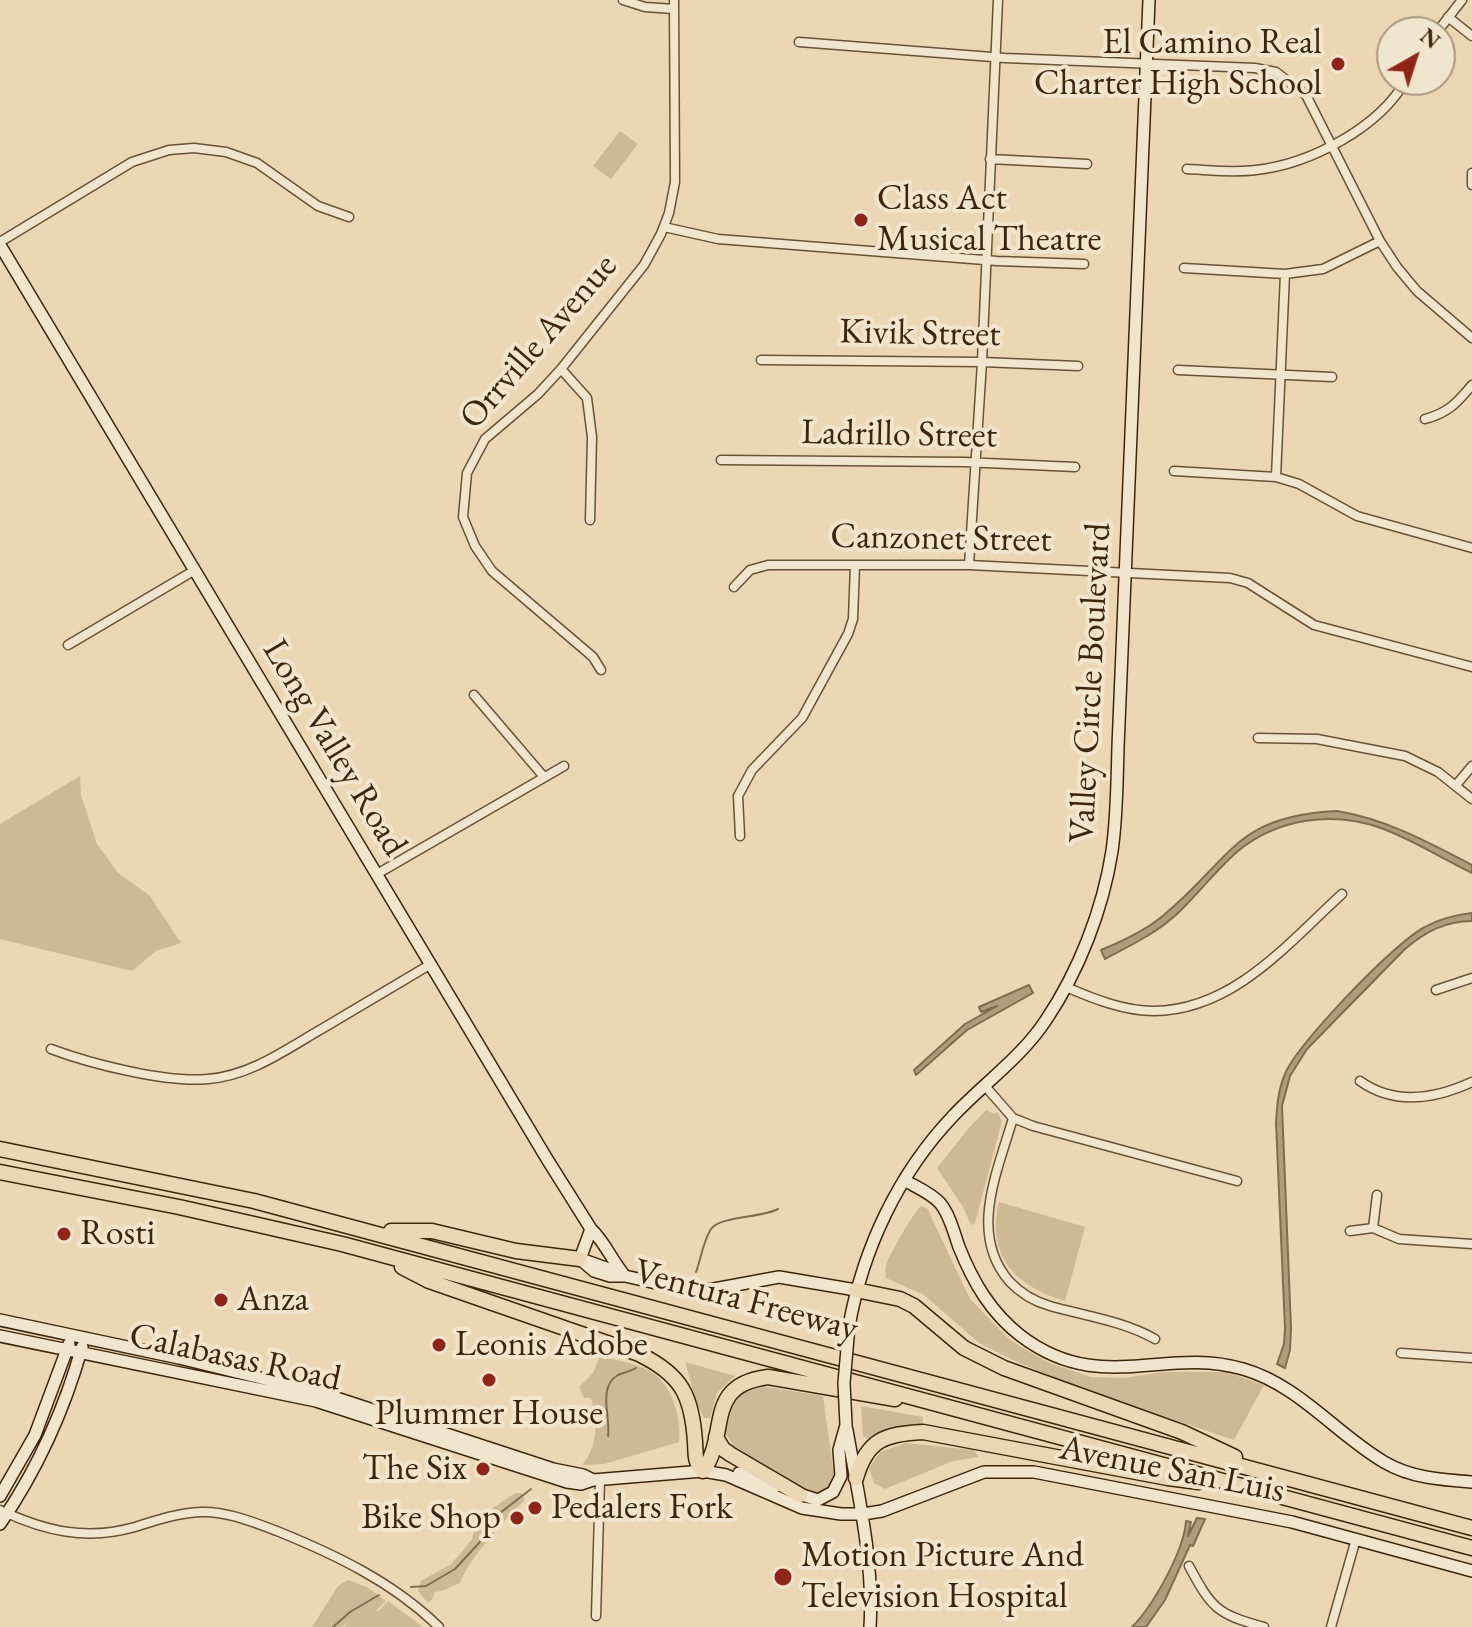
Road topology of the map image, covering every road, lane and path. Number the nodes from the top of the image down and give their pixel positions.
1 (623, 0) edge
2 (998, 0) edge
3 (1149, 0) edge
4 (1462, 0) edge
5 (674, 4) edge
6 (1449, 16) edge
7 (1456, 23) edge
8 (1472, 36) edge
9 (799, 42) dead end
10 (995, 57) junction
11 (1147, 63) junction
12 (1394, 96) edge
13 (1332, 144) junction
14 (990, 159) junction
15 (1087, 164) dead end
16 (1187, 169) dead end
17 (349, 217) dead end
18 (664, 227) junction
19 (1380, 241) junction
20 (0, 243) edge
21 (985, 259) junction
22 (1084, 264) dead end
23 (1184, 268) dead end
24 (1285, 274) junction
25 (1472, 338) edge
26 (761, 360) dead end
27 (982, 362) junction
28 (1078, 366) dead end
29 (561, 369) junction
30 (1178, 370) dead end
31 (1281, 375) junction
32 (1332, 377) dead end
33 (1472, 385) edge
34 (1425, 419) dead end
35 (721, 460) dead end
36 (975, 462) junction
37 (1075, 467) dead end
38 (1174, 471) dead end
39 (1276, 477) junction
40 (590, 520) dead end
41 (1472, 548) edge
42 (855, 565) junction
43 (969, 565) junction
44 (195, 570) junction
45 (1124, 572) junction
46 (734, 587) dead end
47 (68, 645) dead end
48 (1472, 667) edge
49 (601, 670) dead end
50 (474, 695) dead end
51 (1258, 738) dead end
52 (564, 766) dead end
53 (1472, 766) edge
54 (544, 777) junction
55 (1456, 785) junction
56 (1472, 799) edge
57 (740, 836) dead end
58 (377, 874) junction
59 (1342, 894) dead end
60 (431, 964) junction
61 (1472, 978) edge
62 (1066, 987) junction
63 (1436, 990) dead end
64 (51, 1049) dead end
65 (1360, 1081) dead end
66 (1472, 1082) edge
67 (985, 1086) junction
68 (1013, 1118) junction
69 (0, 1149) edge
70 (0, 1172) edge
71 (904, 1180) junction
72 (1237, 1181) dead end
73 (1377, 1195) dead end
74 (1373, 1228) junction
75 (591, 1229) junction
76 (371, 1231) junction
77 (1350, 1231) dead end
78 (1472, 1244) edge
79 (381, 1255) junction
80 (580, 1259) junction
81 (625, 1276) junction
82 (856, 1290) junction
83 (0, 1320) edge
84 (0, 1336) edge
85 (78, 1337) junction
86 (1155, 1339) dead end
87 (67, 1350) junction
88 (80, 1353) junction
89 (1401, 1353) dead end
90 (1472, 1358) edge
91 (963, 1409) junction
92 (846, 1425) junction
93 (716, 1437) junction
94 (1256, 1468) junction
95 (703, 1471) junction
96 (856, 1478) junction
97 (596, 1480) junction
98 (1472, 1482) edge
99 (1246, 1487) junction
100 (800, 1495) junction
101 (0, 1496) edge
102 (4, 1512) edge
103 (863, 1514) junction
104 (0, 1524) edge
105 (1472, 1528) edge
106 (1356, 1539) junction
107 (1472, 1548) edge
108 (1189, 1566) dead end
109 (1472, 1571) edge
110 (596, 1616) dead end
111 (1228, 1616) junction
112 (439, 1627) edge
113 (870, 1627) edge
114 (1224, 1627) edge
115 (1264, 1627) edge
116 (1331, 1627) edge

1 - 5 street
2 - 10 street
3 - 11 main road, Valley Circle Boulevard
4 - 6 street
5 - 18 street, Orrville Avenue
7 - 8 street
9 - 10 street
10 - 11 street
10 - 14 street
11 - 13 street
11 - 45 main road, Valley Circle Boulevard
12 - 13 street
13 - 16 street
13 - 19 street
14 - 15 street
14 - 21 street
17 - 20 street
18 - 21 street
18 - 29 street, Orrville Avenue
19 - 24 street
19 - 25 street
20 - 44 main road, Long Valley Road
21 - 22 street
21 - 27 street
23 - 24 street
24 - 31 street
26 - 27 street, Kivik Street
27 - 28 street, Kivik Street
27 - 36 street
29 - 40 street
29 - 49 street, Orrville Avenue
30 - 31 street
31 - 32 street
31 - 39 street
33 - 34 street
35 - 36 street, Ladrillo Street
36 - 37 street, Ladrillo Street
36 - 43 street
38 - 39 street
39 - 41 street
42 - 43 street, Canzonet Street
42 - 46 street, Canzonet Street
42 - 57 street
43 - 45 street, Canzonet Street
44 - 47 street
44 - 58 main road, Long Valley Road
45 - 48 street, Canzonet Street
45 - 62 main road, Valley Circle Boulevard
50 - 54 street
51 - 55 street
52 - 54 street
53 - 55 street
54 - 58 street
55 - 56 street
58 - 60 main road, Long Valley Road
59 - 62 street
60 - 64 street
60 - 75 main road, Long Valley Road
61 - 63 street
62 - 67 main road, Valley Circle Boulevard
65 - 66 street
67 - 68 street
67 - 71 main road, Valley Circle Boulevard
68 - 72 street
68 - 86 street
69 - 76 highway, Ventura Freeway
70 - 79 highway, Ventura Freeway
71 - 82 main road, Valley Circle Boulevard
71 - 98 main road
73 - 74 street
74 - 77 street
74 - 78 street
75 - 80 main road
75 - 81 main road, Long Valley Road
76 - 80 highway
76 - 94 highway, Ventura Freeway
79 - 91 highway, Ventura Freeway
79 - 95 highway
80 - 81 main road
81 - 82 main road
82 - 92 main road, Valley Circle Boulevard, bridge
82 - 94 highway
83 - 85 main road, Calabasas Road
84 - 87 main road, Calabasas Road
85 - 87 main road
85 - 88 main road
85 - 97 main road, Calabasas Road
87 - 88 main road, Calabasas Road
87 - 101 main road
88 - 97 main road, Calabasas Road
88 - 102 main road
89 - 90 street
91 - 93 highway
91 - 99 highway, Ventura Freeway
92 - 96 main road
92 - 100 main road
93 - 95 highway
93 - 100 highway
94 - 105 highway, Ventura Freeway
95 - 97 main road, Calabasas Road
95 - 100 main road
95 - 103 main road, Calabasas Road
96 - 99 highway
96 - 103 main road
97 - 110 street
99 - 107 highway, Ventura Freeway
102 - 104 main road
102 - 112 street
103 - 106 main road, Avenue San Luis
103 - 113 main road
106 - 109 main road, Avenue San Luis
106 - 116 street
108 - 111 street
111 - 114 street
111 - 115 street

